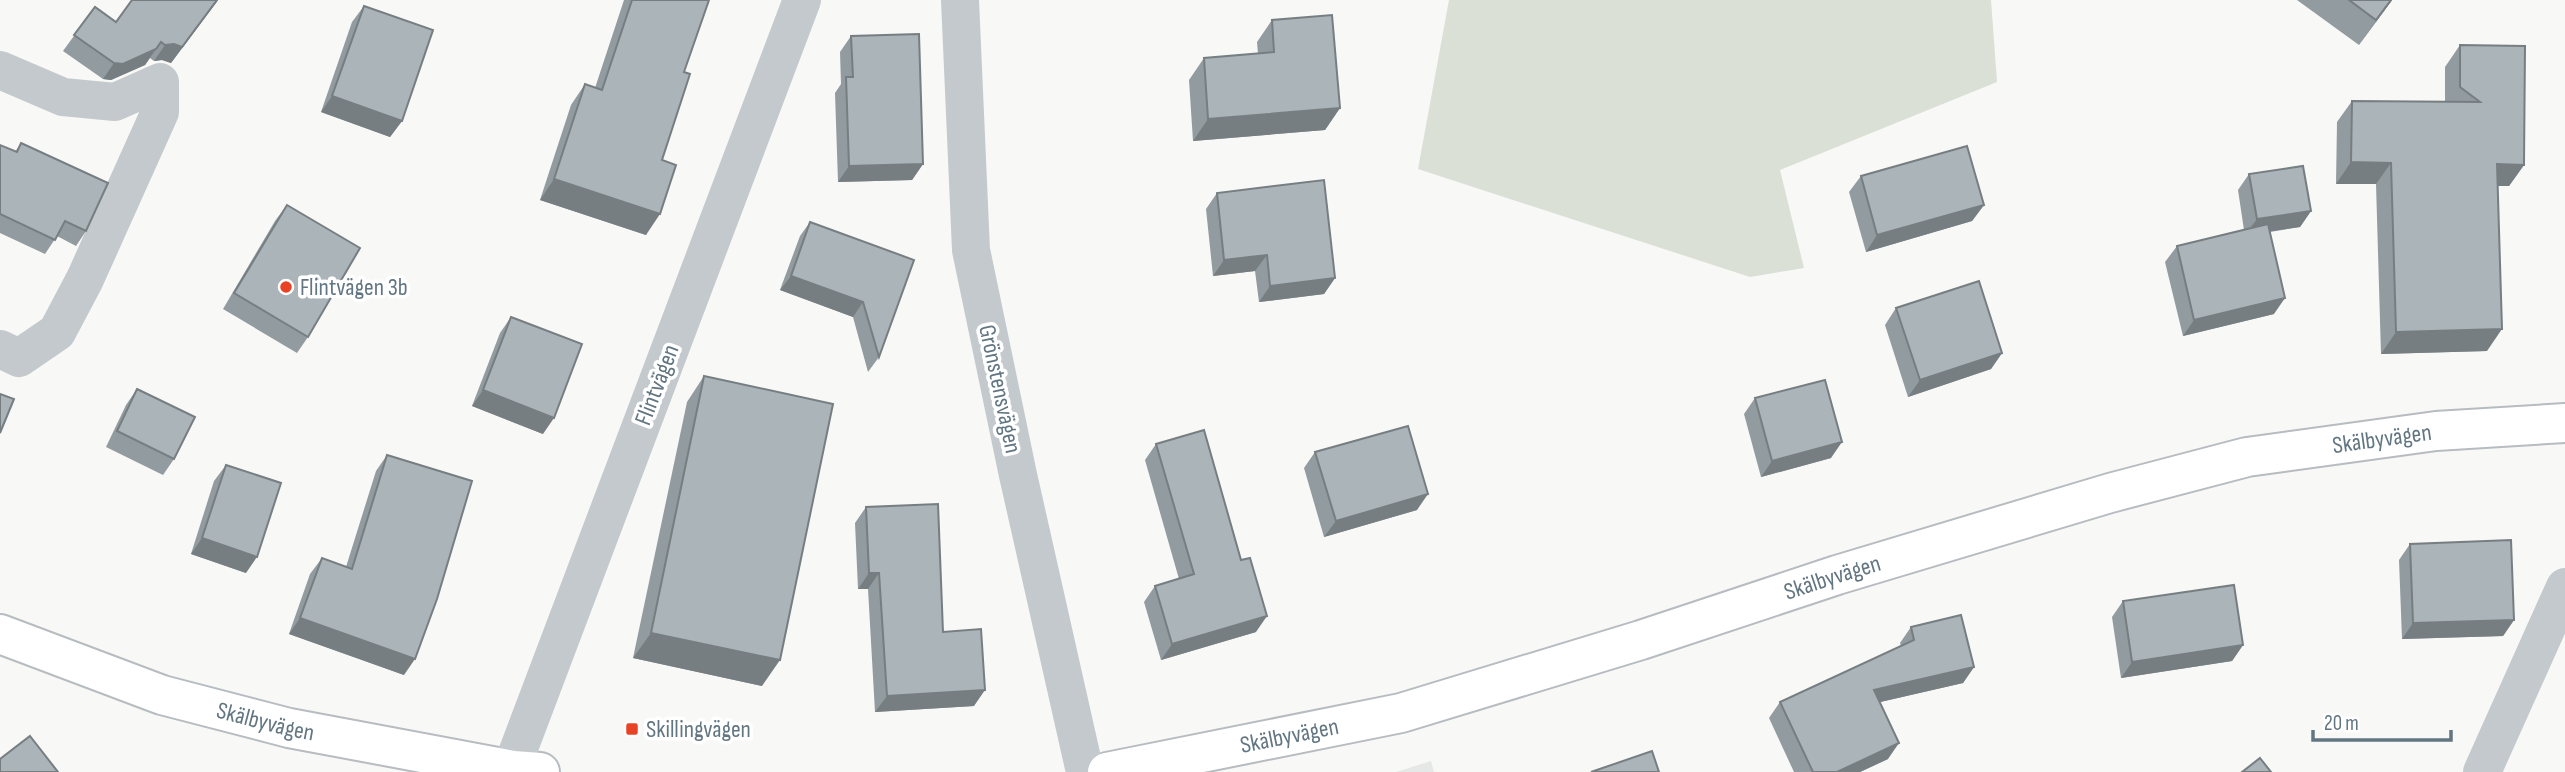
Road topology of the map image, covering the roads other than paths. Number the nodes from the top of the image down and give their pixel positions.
1 (802, 0) edge
2 (960, 0) edge
3 (0, 70) edge
4 (9, 354) edge
5 (2565, 423) edge
6 (2565, 587) edge
7 (0, 634) edge
8 (521, 771) edge
9 (1085, 772) edge
10 (1107, 772) edge
11 (2482, 772) edge

1 - 8 street, Flintvägen
2 - 9 street, Grönstensvägen
3 - 4 street
5 - 10 street, Skälbyvägen
6 - 11 street
7 - 8 street, Skälbyvägen

